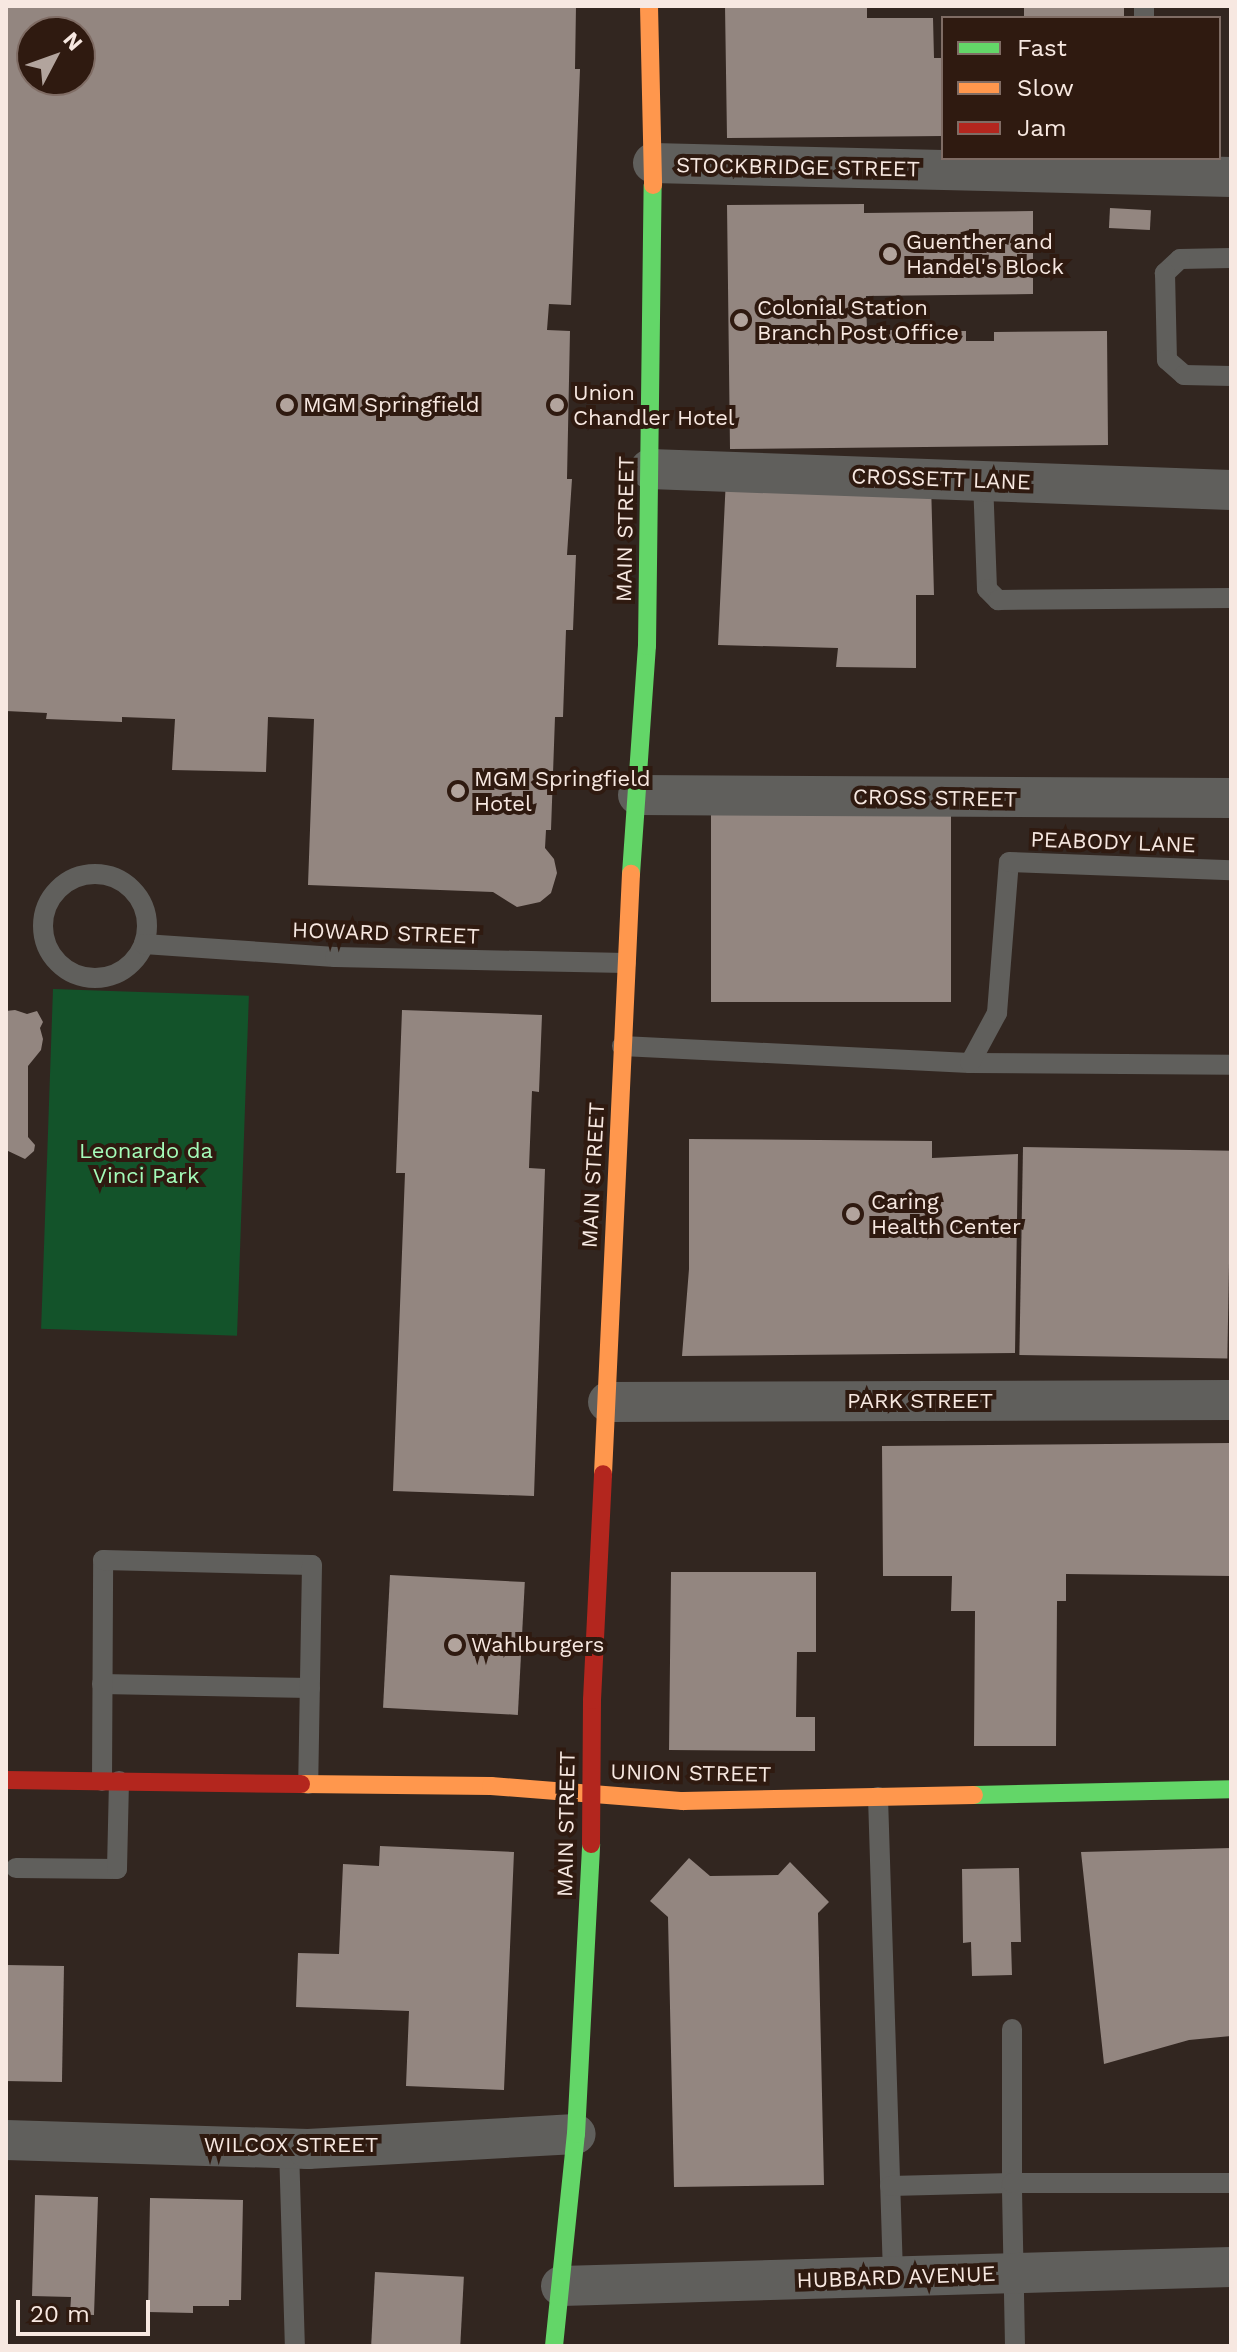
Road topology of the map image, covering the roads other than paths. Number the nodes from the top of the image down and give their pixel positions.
1 (649, 6) edge
2 (653, 163) junction
3 (1143, 166) edge
4 (1231, 177) edge
5 (1231, 258) edge
6 (1231, 376) edge
7 (650, 469) junction
8 (983, 480) junction
9 (1231, 490) edge
10 (1231, 598) edge
11 (638, 795) junction
12 (1231, 798) edge
13 (1231, 870) edge
14 (144, 944) junction
15 (626, 963) junction
16 (622, 1046) junction
17 (970, 1063) junction
18 (1231, 1065) edge
19 (1231, 1400) edge
20 (608, 1402) junction
21 (102, 1684) junction
22 (310, 1688) junction
23 (6, 1780) edge
24 (110, 1781) junction
25 (308, 1784) junction
26 (1231, 1789) edge
27 (590, 1794) junction
28 (878, 1797) junction
29 (16, 1868) dead end
30 (1012, 2029) dead end
31 (576, 2134) junction
32 (6, 2140) edge
33 (289, 2148) junction
34 (1012, 2183) junction
35 (1231, 2183) edge
36 (890, 2186) junction
37 (1231, 2267) edge
38 (1016, 2273) junction
39 (893, 2276) junction
40 (561, 2286) junction
41 (295, 2346) edge
42 (554, 2346) edge
43 (1015, 2346) edge

1 - 2 main road, MAIN STREET
2 - 3 street, STOCKBRIDGE STREET
2 - 7 main road, MAIN STREET
3 - 4 street, STOCKBRIDGE STREET
5 - 6 lane
7 - 8 street, CROSSETT LANE
7 - 11 main road, MAIN STREET
8 - 9 street, CROSSETT LANE
8 - 10 lane
11 - 12 street, CROSS STREET
11 - 15 main road, MAIN STREET
13 - 17 lane, PEABODY LANE
14 - 14 lane
14 - 15 lane, HOWARD STREET
15 - 16 main road, MAIN STREET
16 - 17 lane
16 - 20 main road, MAIN STREET
17 - 18 lane
19 - 20 street, PARK STREET
20 - 27 main road, MAIN STREET
21 - 22 lane
21 - 22 lane
21 - 24 lane
22 - 25 lane
23 - 24 main road, UNION STREET
24 - 25 main road, UNION STREET
24 - 29 lane
25 - 27 main road, UNION STREET
26 - 28 main road, UNION STREET
27 - 28 main road, UNION STREET
27 - 31 main road, MAIN STREET
28 - 36 lane
30 - 34 lane
31 - 33 street, WILCOX STREET
31 - 40 main road, MAIN STREET
32 - 33 street, WILCOX STREET
33 - 41 lane
34 - 35 lane
34 - 36 lane
34 - 38 lane
36 - 39 lane
37 - 38 street, HUBBARD AVENUE
38 - 39 street, HUBBARD AVENUE
38 - 43 lane
39 - 40 street, HUBBARD AVENUE
40 - 42 main road, MAIN STREET

